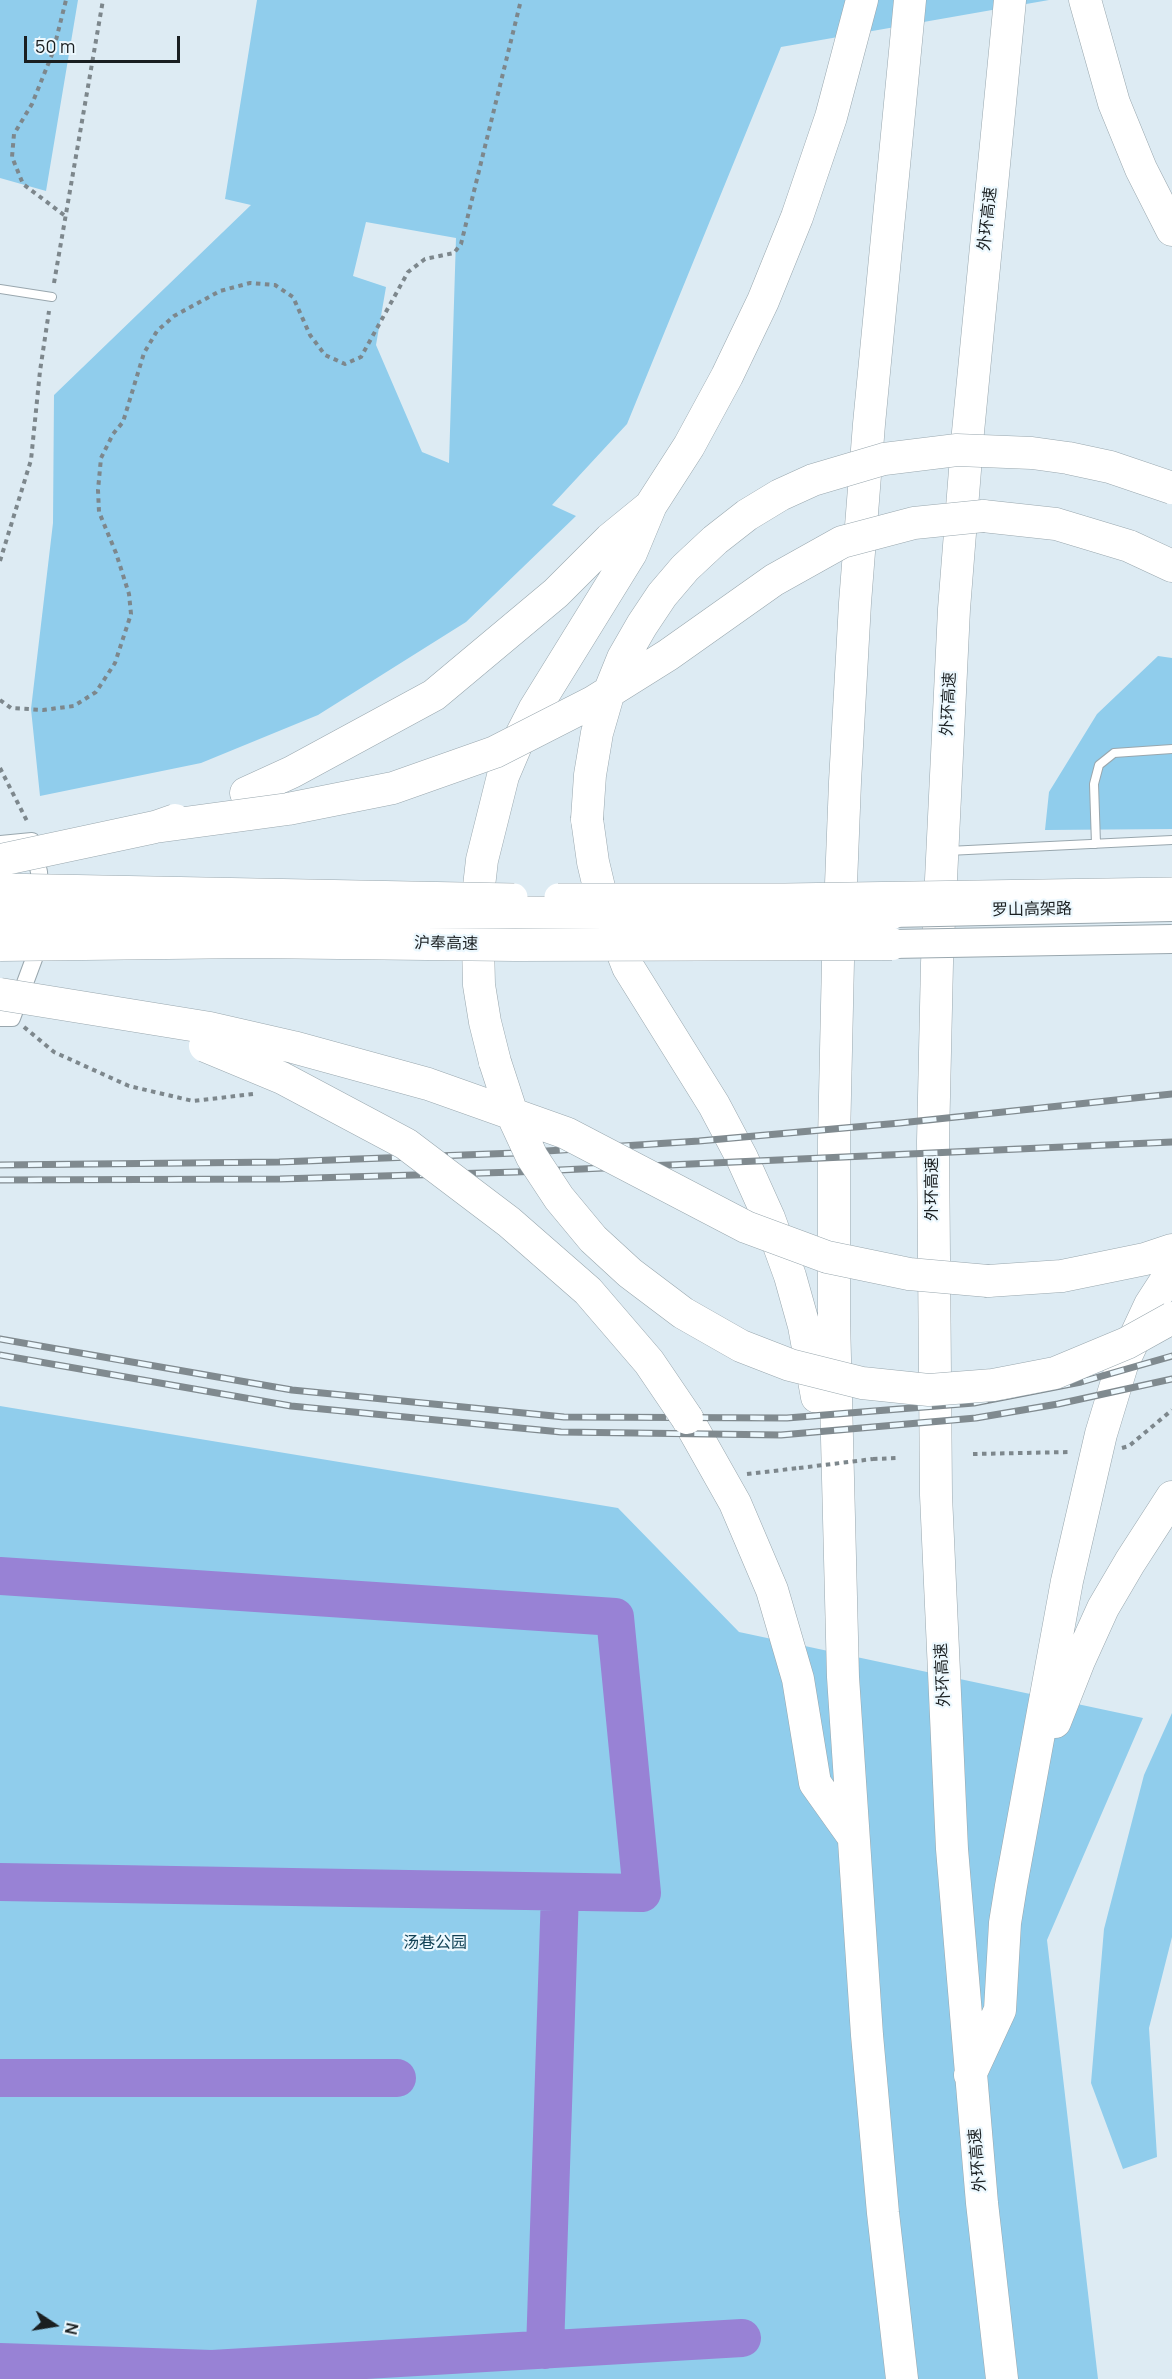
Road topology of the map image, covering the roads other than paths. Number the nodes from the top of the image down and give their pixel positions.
1 (862, 0) edge
2 (910, 0) edge
3 (1010, 0) edge
4 (1085, 0) edge
5 (1172, 230) edge
6 (0, 289) edge
7 (52, 297) dead end
8 (1172, 488) edge
9 (651, 505) junction
10 (1172, 566) edge
11 (1172, 749) edge
12 (155, 827) junction
13 (1172, 840) edge
14 (0, 844) edge
15 (1096, 844) junction
16 (941, 851) junction
17 (0, 860) edge
18 (0, 888) edge
19 (1172, 891) edge
20 (1172, 907) edge
21 (892, 913) joint
22 (0, 914) edge
23 (1172, 939) edge
24 (892, 944) joint
25 (0, 945) edge
26 (1172, 951) edge
27 (0, 960) edge
28 (67, 1004) junction
29 (4, 1010) edge
30 (1172, 1250) edge
31 (1172, 1271) edge
32 (1172, 1318) edge
33 (836, 1452) junction
34 (1172, 1497) edge
35 (852, 1835) junction
36 (1020, 1837) junction
37 (970, 2076) junction
38 (902, 2379) edge
39 (1002, 2379) edge

1 - 9 highway
2 - 33 highway
3 - 16 highway, 外环高速
4 - 5 highway
6 - 7 lane
8 - 33 highway, bridge
9 - 12 highway, bridge
9 - 32 highway, bridge
10 - 12 highway, bridge
11 - 15 lane
12 - 17 highway, bridge
13 - 15 lane
14 - 29 street
15 - 16 lane
16 - 37 highway, 外环高速
18 - 19 main road, bridge
20 - 21 highway, 罗山高架路, bridge
21 - 22 highway, 沪奉高速, bridge
23 - 24 highway, 罗山高架路, bridge
24 - 25 highway, 沪奉高速, bridge
26 - 27 main road
28 - 29 highway, bridge
28 - 30 highway, bridge
28 - 35 highway, bridge
31 - 36 highway
33 - 35 highway
34 - 36 highway
35 - 38 highway
36 - 37 highway
37 - 39 highway, 外环高速

